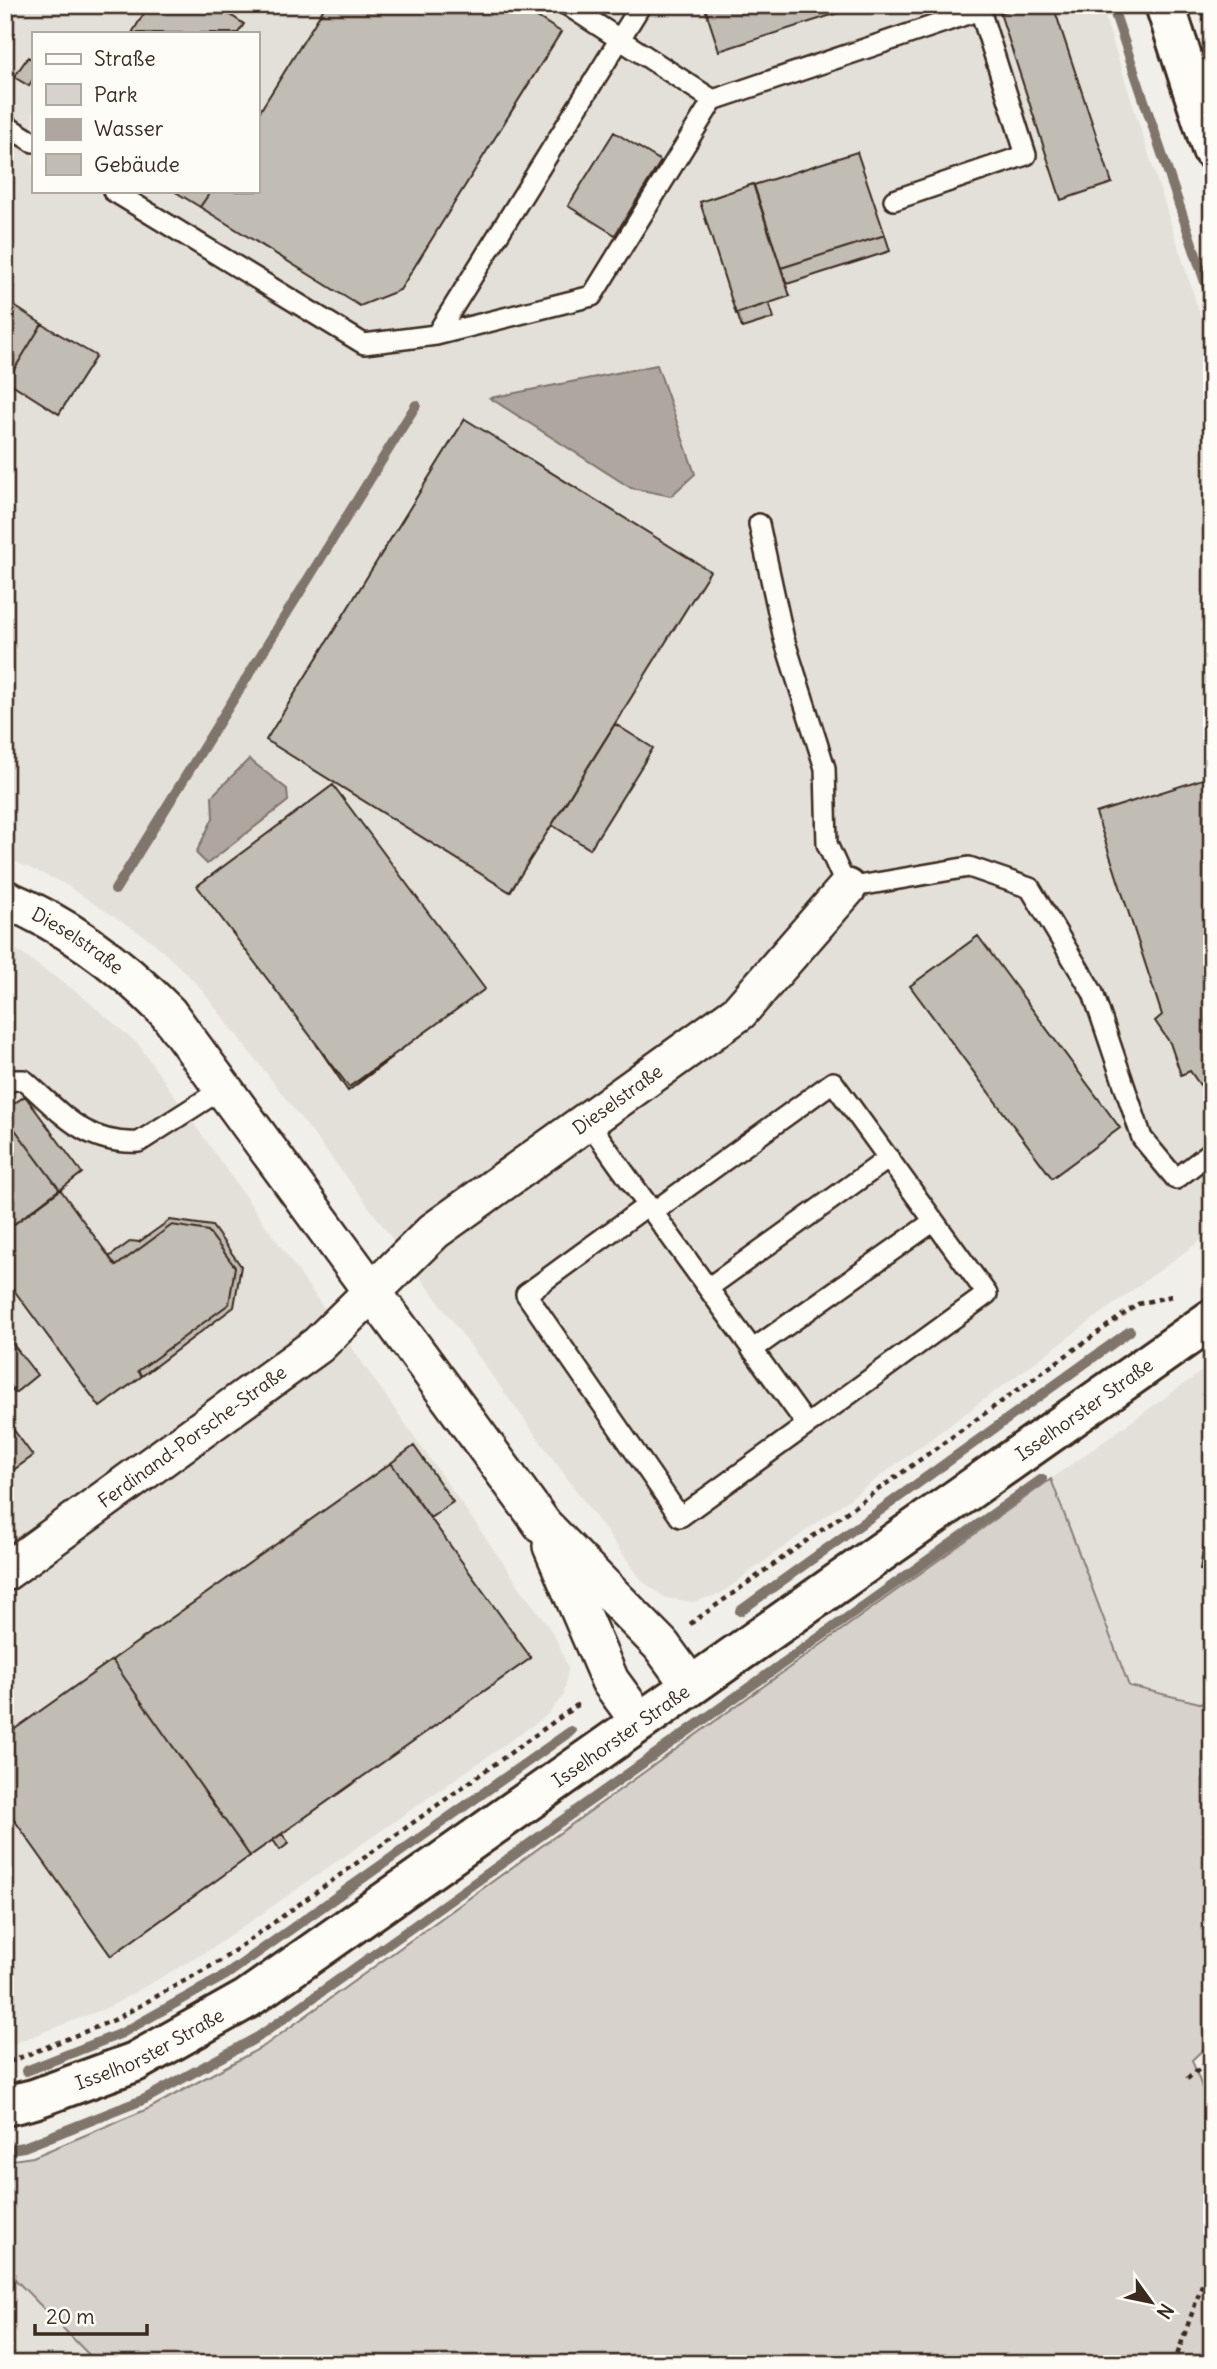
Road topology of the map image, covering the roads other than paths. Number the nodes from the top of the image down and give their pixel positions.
1 (568, 5) edge
2 (641, 5) edge
3 (1165, 5) edge
4 (619, 39) junction
5 (713, 100) junction
6 (5, 125) edge
7 (32, 141) edge
8 (1212, 150) edge
9 (115, 192) edge
10 (894, 200) dead end
11 (436, 335) junction
12 (759, 524) dead end
13 (847, 888) junction
14 (5, 898) edge
15 (5, 1085) edge
16 (222, 1089) junction
17 (587, 1120) junction
18 (1212, 1152) edge
19 (889, 1158) junction
20 (650, 1209) junction
21 (934, 1221) junction
22 (708, 1288) junction
23 (372, 1292) junction
24 (1212, 1320) edge
25 (752, 1349) junction
26 (807, 1425) junction
27 (543, 1525) junction
28 (5, 1572) edge
29 (691, 1686) junction
30 (640, 1722) junction
31 (5, 2106) edge

1 - 4 lane
2 - 4 lane
3 - 8 street
4 - 5 lane
4 - 11 lane
5 - 10 lane
5 - 11 lane
6 - 7 lane
9 - 11 lane
12 - 13 lane
13 - 17 street, Dieselstraße
13 - 18 lane
14 - 16 street, Dieselstraße
15 - 16 lane
16 - 23 street, Dieselstraße
17 - 20 lane
17 - 23 street, Dieselstraße
19 - 20 lane
19 - 21 lane
19 - 22 lane
20 - 22 lane
20 - 26 lane
21 - 25 lane
21 - 26 lane
22 - 25 lane
23 - 27 street, Dieselstraße
23 - 28 street, Ferdinand-Porsche-Straße
24 - 29 street, Isselhorster Straße
25 - 26 lane
27 - 29 street, Dieselstraße
27 - 30 street, Dieselstraße
29 - 30 street, Isselhorster Straße
30 - 31 street, Isselhorster Straße

